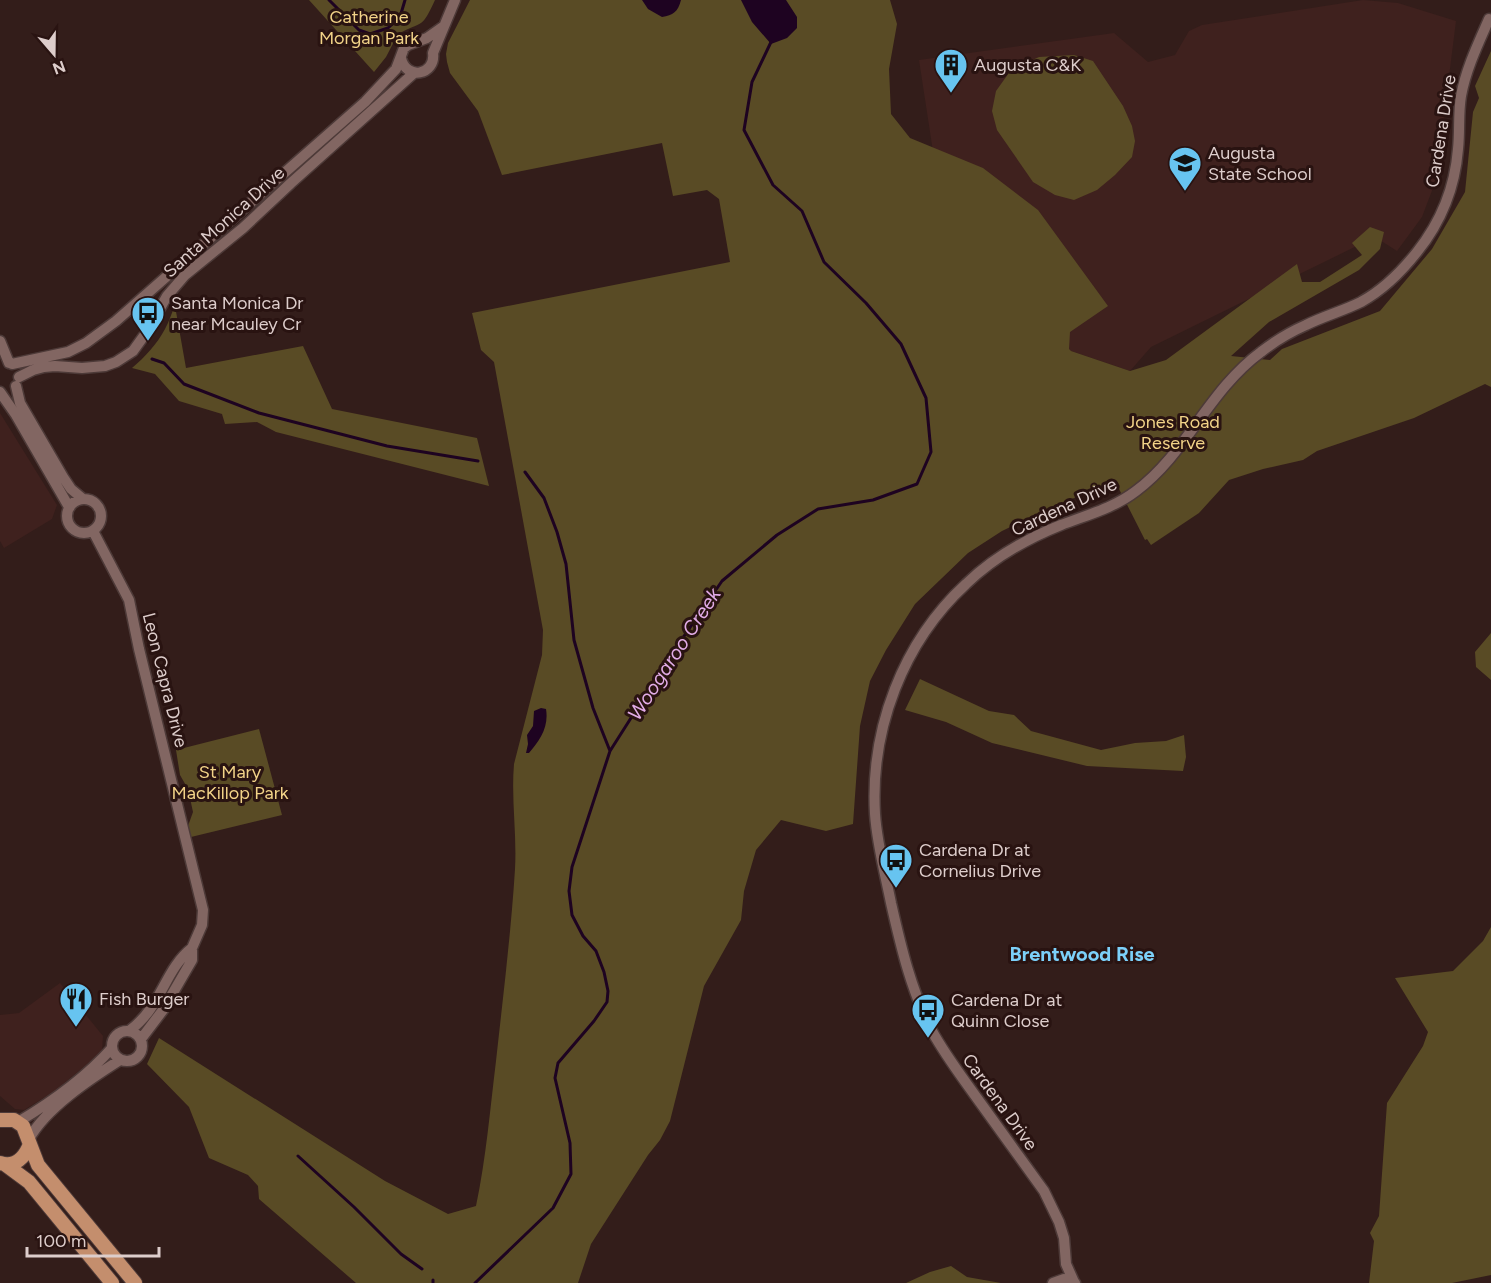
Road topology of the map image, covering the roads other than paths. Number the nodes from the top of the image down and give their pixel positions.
1 (455, 0) edge
2 (1489, 19) dead end
3 (444, 26) junction
4 (418, 42) junction
5 (433, 53) junction
6 (401, 58) junction
7 (414, 73) junction
8 (0, 341) edge
9 (7, 363) edge
10 (17, 381) junction
11 (0, 392) edge
12 (83, 499) junction
13 (69, 507) junction
14 (93, 531) junction
15 (192, 948) junction
16 (129, 1031) junction
17 (141, 1039) junction
18 (112, 1048) junction
19 (120, 1060) junction
20 (7, 1119) edge
21 (29, 1142) junction
22 (2, 1164) edge
23 (1066, 1264) junction
24 (1056, 1281) edge
25 (1075, 1282) edge
26 (112, 1283) edge
27 (135, 1283) edge

1 - 3 street, Santa Monica Drive
2 - 23 street, Cardena Drive
3 - 4 street, Santa Monica Drive
3 - 5 street, Santa Monica Drive
4 - 5 street
4 - 6 street, Santa Monica Drive
5 - 7 street, Santa Monica Drive
6 - 7 street
6 - 9 street, Santa Monica Drive
7 - 10 street, Santa Monica Drive
8 - 9 street
9 - 10 street
10 - 11 street, Santa Monica Drive
10 - 12 street
11 - 13 street
12 - 13 street
12 - 14 street
13 - 14 street
14 - 15 street, Leon Capra Drive
15 - 16 street, Leon Capra Drive
15 - 17 street, Leon Capra Drive
16 - 17 street
16 - 18 street
17 - 19 street
18 - 19 street
18 - 20 street
19 - 21 street
20 - 21 main road
21 - 22 main road
21 - 27 main road
22 - 26 main road
23 - 24 street
23 - 25 street, Cardena Drive
24 - 25 street

